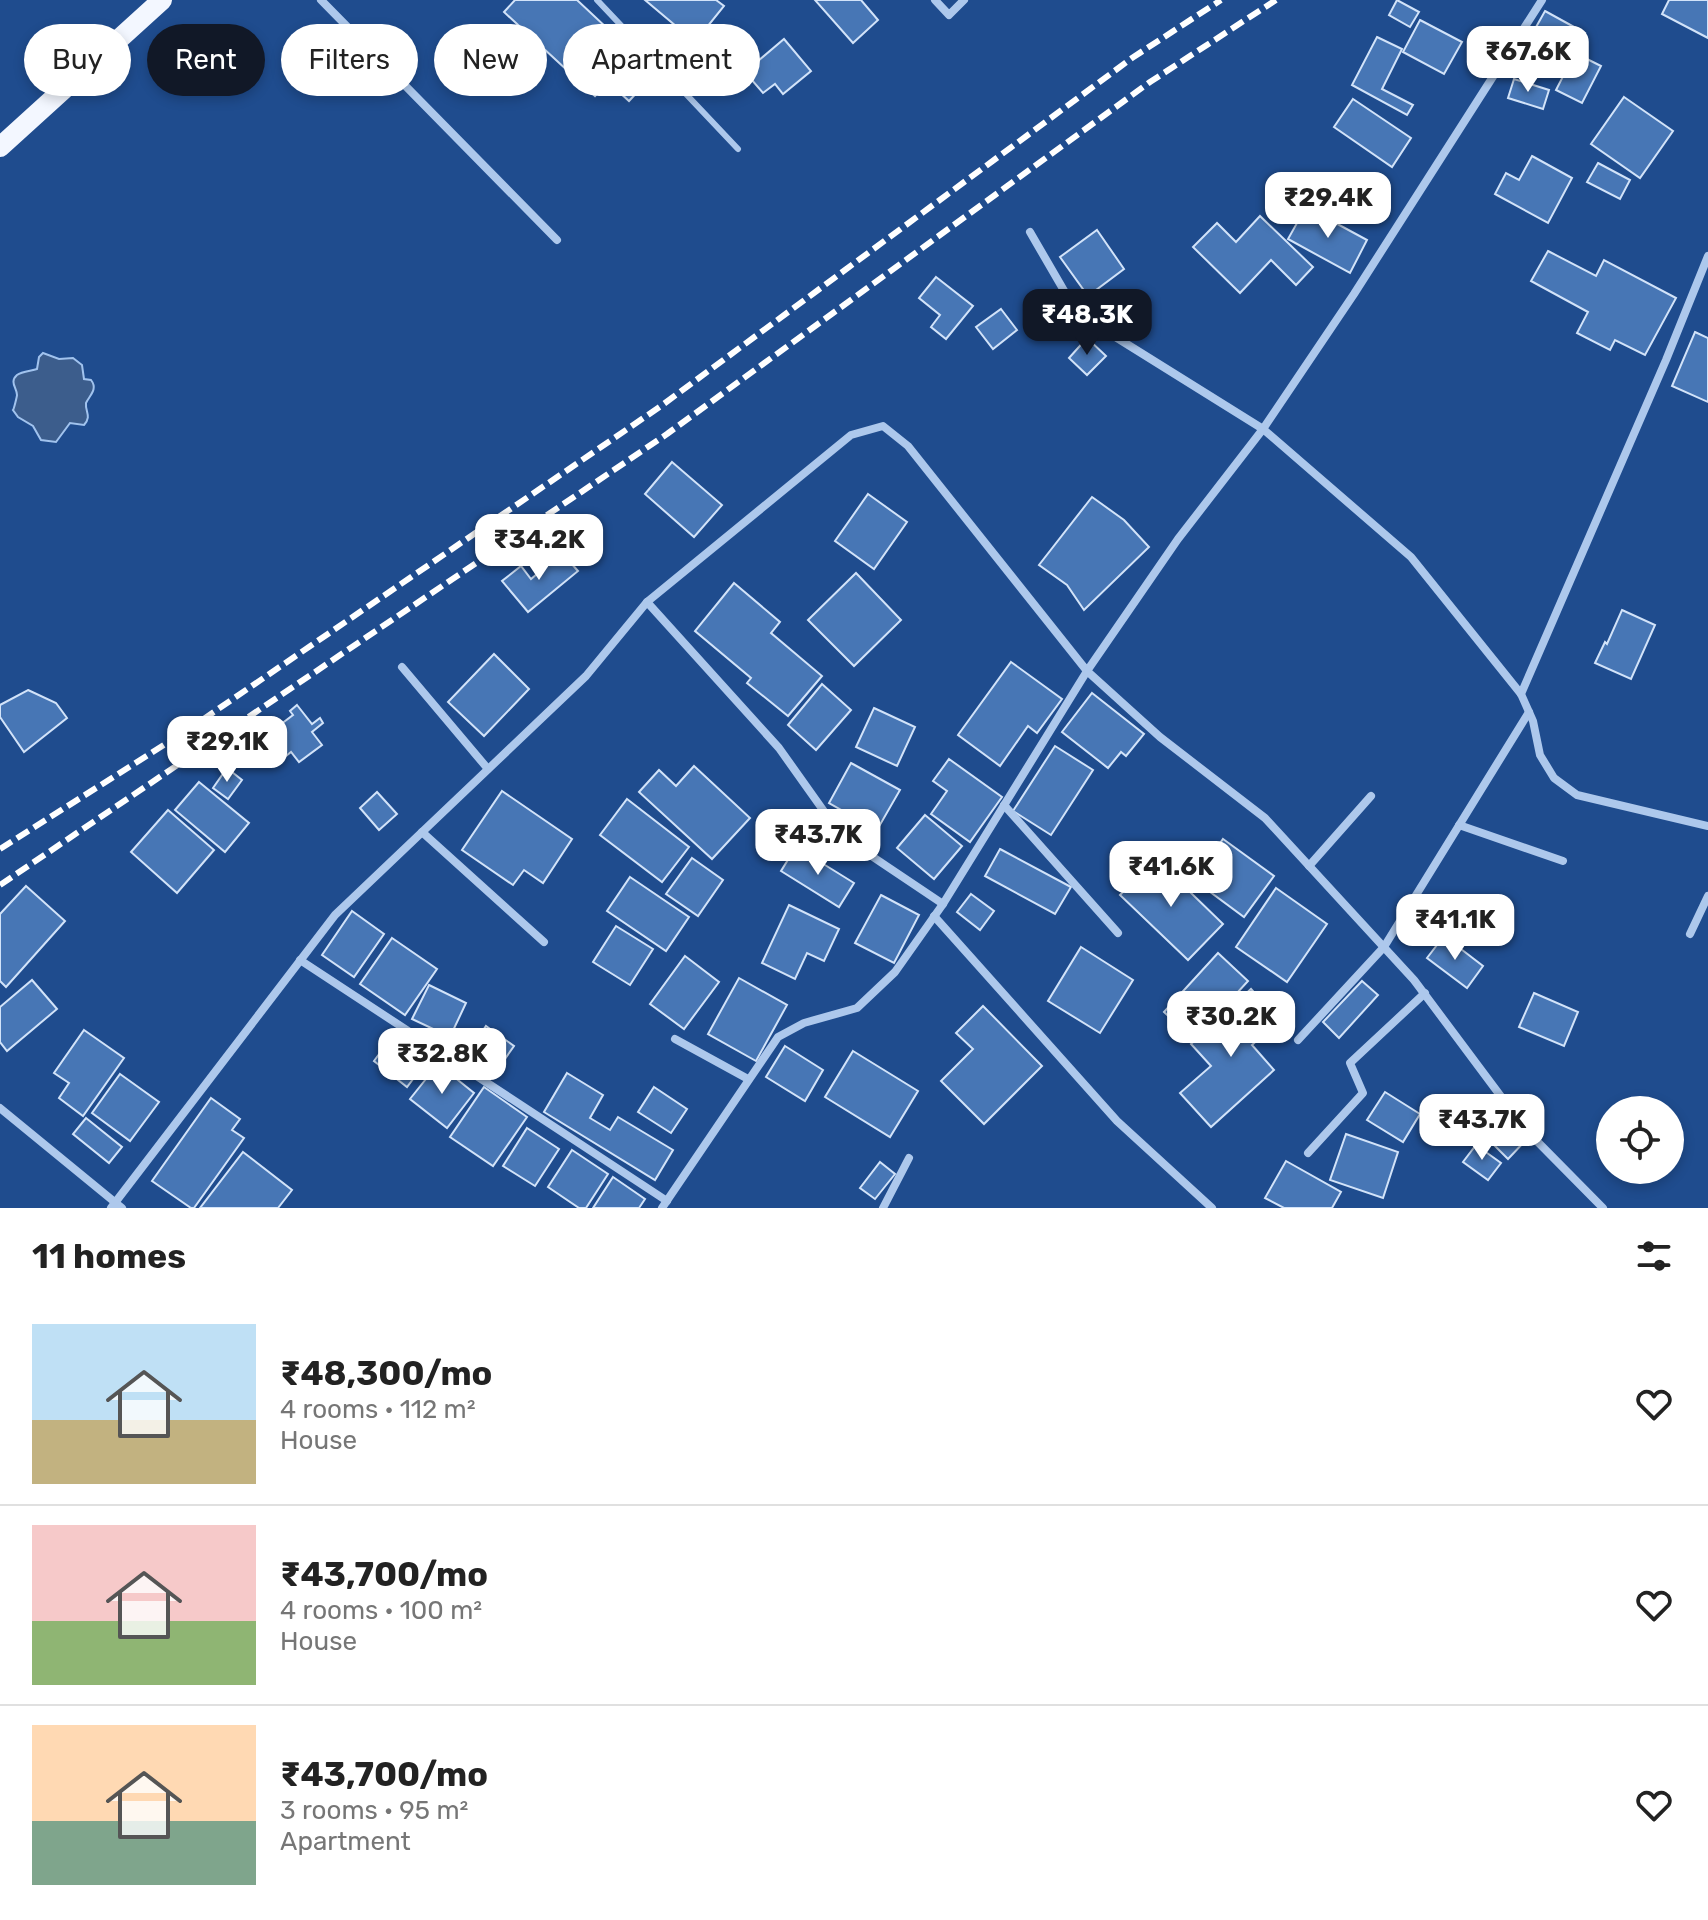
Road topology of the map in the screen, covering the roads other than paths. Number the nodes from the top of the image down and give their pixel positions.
1 (162, 0) edge
2 (321, 0) edge
3 (597, 0) edge
4 (935, 0) edge
5 (964, 0) edge
6 (1542, 0) edge
7 (0, 147) edge
8 (738, 149) dead end
9 (1030, 232) dead end
10 (557, 240) dead end
11 (1708, 258) edge
12 (1263, 429) junction
13 (647, 602) junction
14 (402, 667) dead end
15 (1087, 671) junction
16 (1521, 694) junction
17 (1529, 712) junction
18 (488, 769) junction
19 (1371, 796) dead end
20 (1004, 805) junction
21 (1459, 825) junction
22 (1708, 826) edge
23 (422, 832) junction
24 (1563, 861) dead end
25 (1309, 866) junction
26 (1708, 896) edge
27 (943, 904) junction
28 (934, 916) junction
29 (1118, 933) dead end
30 (1690, 934) dead end
31 (544, 942) dead end
32 (1384, 947) junction
33 (300, 960) junction
34 (1425, 993) junction
35 (675, 1039) dead end
36 (1298, 1040) dead end
37 (748, 1079) junction
38 (0, 1108) edge
39 (1308, 1153) dead end
40 (909, 1158) dead end
41 (664, 1204) edge
42 (116, 1206) edge
43 (883, 1208) edge
44 (1212, 1208) edge
45 (1603, 1208) edge

1 - 7 main road
2 - 10 street
3 - 8 lane
4 - 5 street
6 - 12 street
9 - 12 street
11 - 16 street
12 - 15 street
12 - 16 street
13 - 15 street
13 - 18 street
13 - 27 street
14 - 18 street
15 - 20 street
15 - 25 street
16 - 17 street
17 - 21 street
17 - 22 street
18 - 23 street
19 - 25 street
20 - 27 street
20 - 29 street
21 - 24 street
21 - 32 street
23 - 31 street
23 - 33 street
25 - 32 street
26 - 30 street
27 - 28 street
28 - 37 street
28 - 44 street
32 - 34 street
32 - 36 street
33 - 41 street
33 - 42 street
34 - 39 street
34 - 45 street
35 - 37 street
37 - 41 street
38 - 42 street
40 - 43 street

